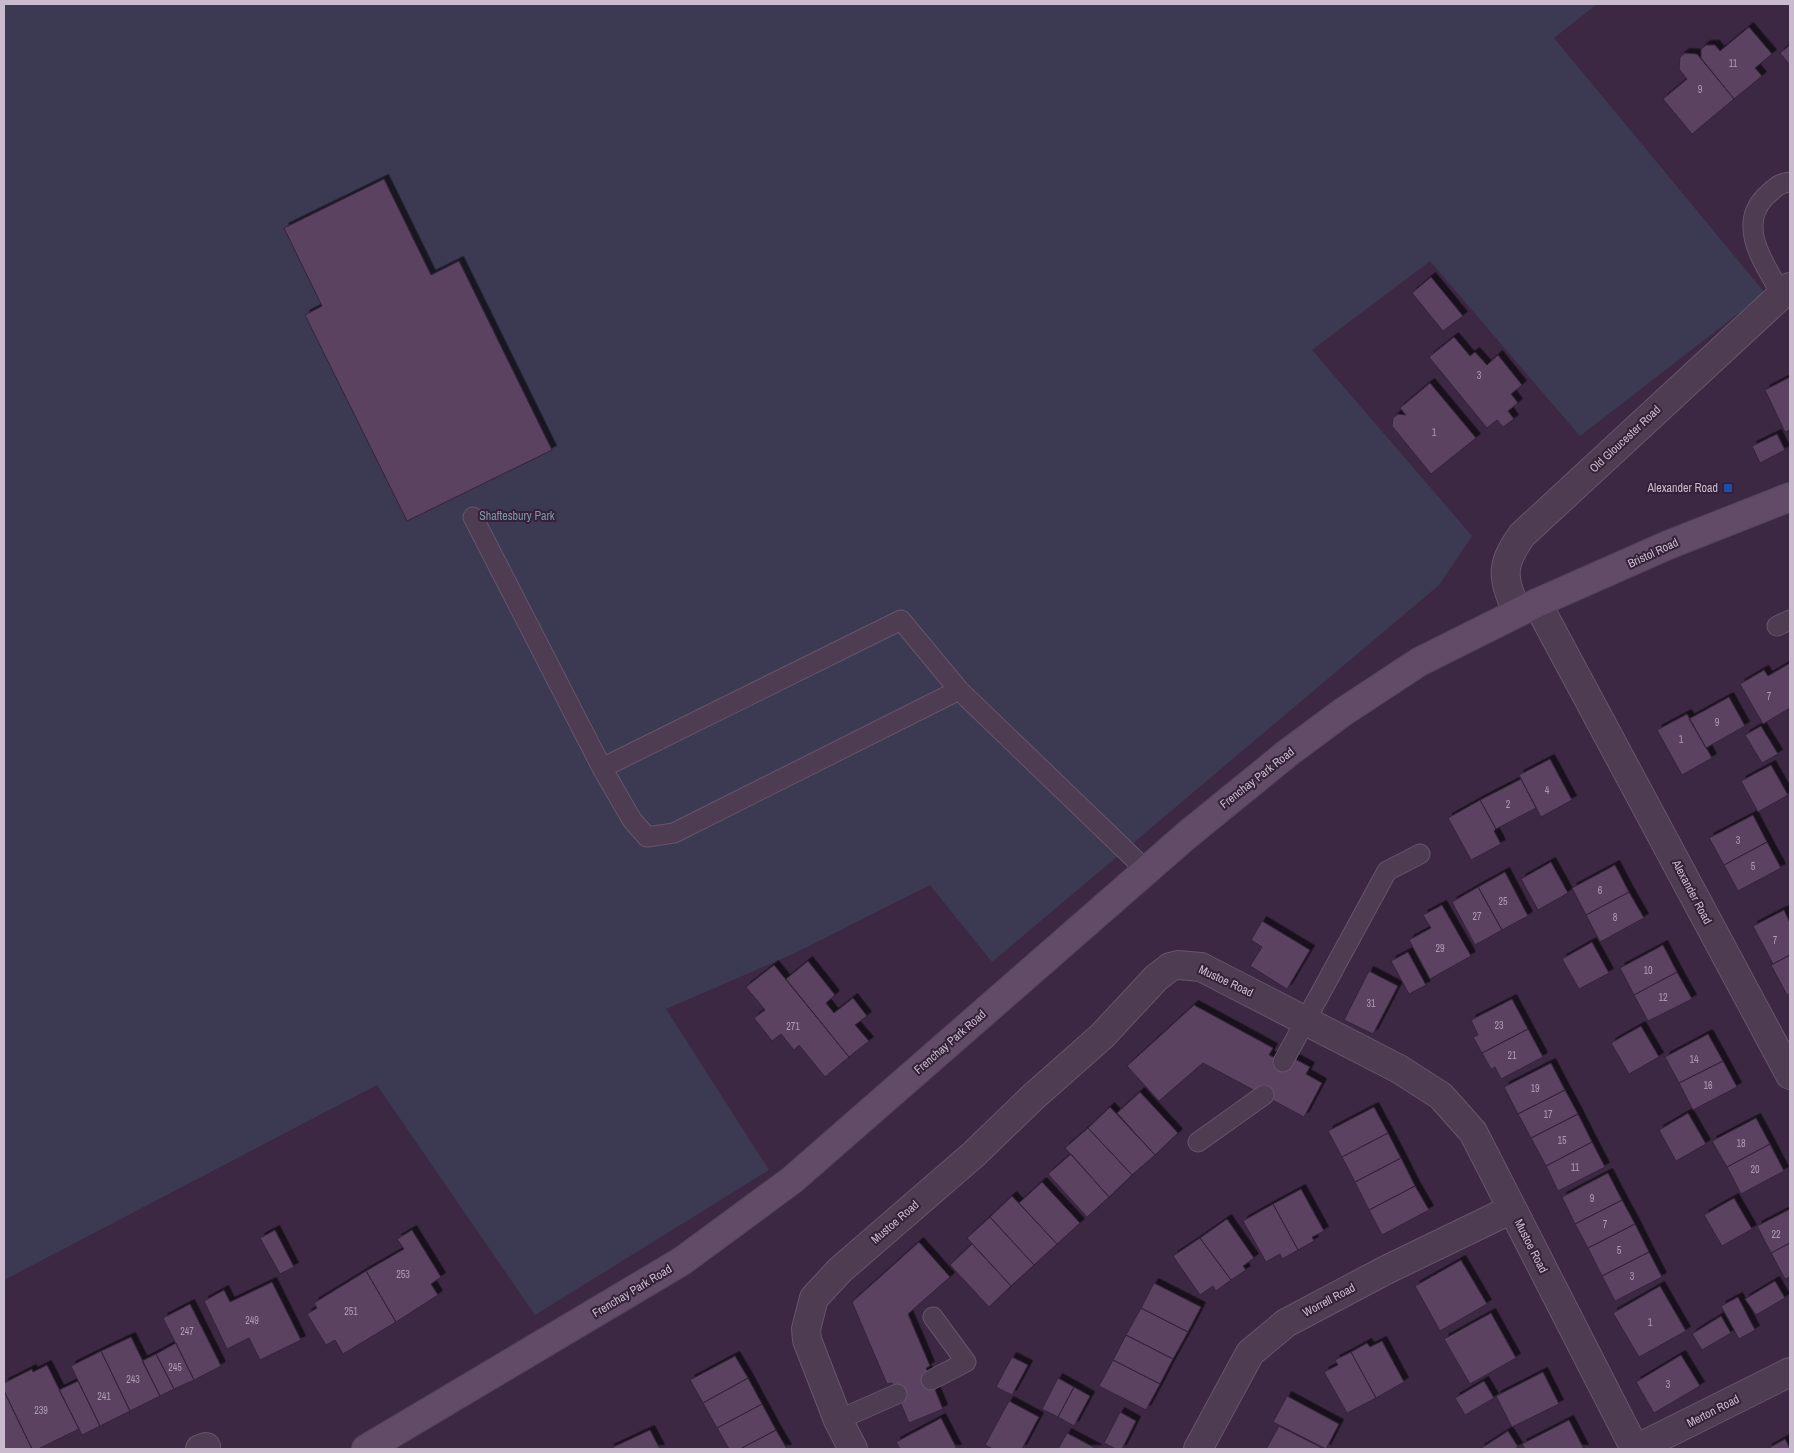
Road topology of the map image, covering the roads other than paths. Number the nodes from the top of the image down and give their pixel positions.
1 (1790, 182) edge
2 (1786, 291) edge
3 (1790, 497) edge
4 (473, 517) dead end
5 (1527, 608) junction
6 (959, 690) junction
7 (602, 768) junction
8 (1420, 854) dead end
9 (1146, 870) junction
10 (1306, 1020) junction
11 (1782, 1041) edge
12 (1283, 1062) dead end
13 (1790, 1075) edge
14 (1264, 1095) dead end
15 (1198, 1142) dead end
16 (1512, 1209) junction
17 (933, 1317) dead end
18 (1790, 1372) edge
19 (931, 1380) dead end
20 (897, 1394) dead end
21 (838, 1420) junction
22 (366, 1449) edge
23 (854, 1449) edge
24 (1198, 1449) edge
25 (1636, 1449) edge

1 - 2 lane
2 - 5 street, Old Gloucester Road
3 - 5 main road, Bristol Road
4 - 7 lane
5 - 9 main road, Frenchay Park Road
5 - 11 street, Alexander Road
6 - 7 lane
6 - 7 lane
6 - 9 lane
8 - 10 lane
9 - 22 main road, Frenchay Park Road
10 - 12 lane
10 - 16 street, Mustoe Road
10 - 21 street, Mustoe Road
11 - 13 street, Alexander Road
14 - 15 lane
16 - 24 street, Worrell Road
16 - 25 street, Mustoe Road
17 - 19 lane
18 - 25 street, Merton Road
20 - 21 lane
21 - 23 street, Mustoe Road

